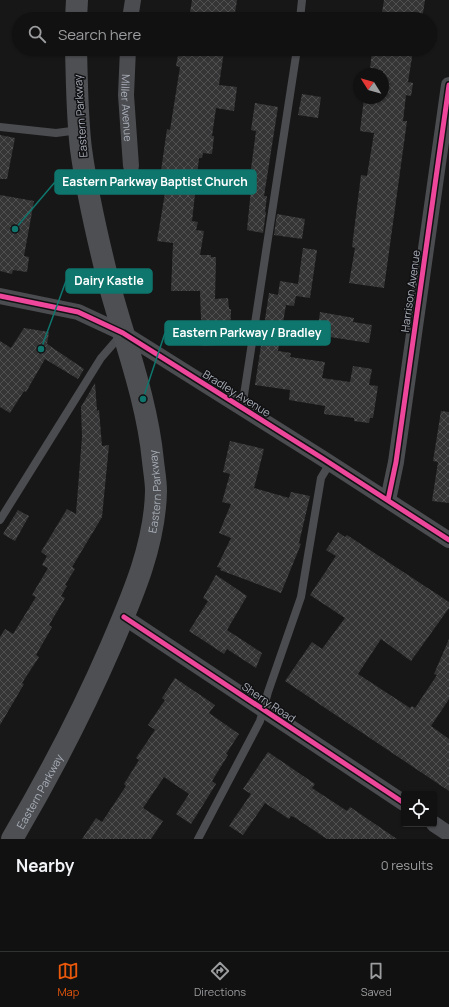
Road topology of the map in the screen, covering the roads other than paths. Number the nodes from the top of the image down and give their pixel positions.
1 (77, 0) edge
2 (133, 0) edge
3 (302, 0) edge
4 (76, 12) edge
5 (131, 12) edge
6 (301, 12) edge
7 (76, 56) edge
8 (128, 56) edge
9 (296, 56) edge
10 (449, 85) edge
11 (0, 127) edge
12 (79, 130) junction
13 (130, 166) dead end
14 (0, 296) edge
15 (123, 333) junction
16 (242, 408) junction
17 (330, 463) junction
18 (388, 500) junction
19 (0, 520) edge
20 (449, 540) edge
21 (124, 617) junction
22 (263, 710) junction
23 (401, 802) edge
24 (437, 826) edge
25 (449, 834) edge
26 (13, 839) edge
27 (198, 839) edge

1 - 4 main road
2 - 5 street
3 - 6 lane
7 - 12 main road, Eastern Parkway
8 - 13 street, Miller Avenue
9 - 16 lane
10 - 18 street, Harrison Avenue
11 - 12 lane
12 - 15 main road, Eastern Parkway
14 - 15 street, Bradley Avenue
15 - 16 street, Bradley Avenue
15 - 19 lane
15 - 21 main road, Eastern Parkway
16 - 17 street, Bradley Avenue
17 - 18 street, Bradley Avenue
17 - 22 lane
18 - 20 street, Bradley Avenue
21 - 22 street, Sherry Road
21 - 26 main road, Eastern Parkway
22 - 23 street, Sherry Road
22 - 27 lane
24 - 25 street

